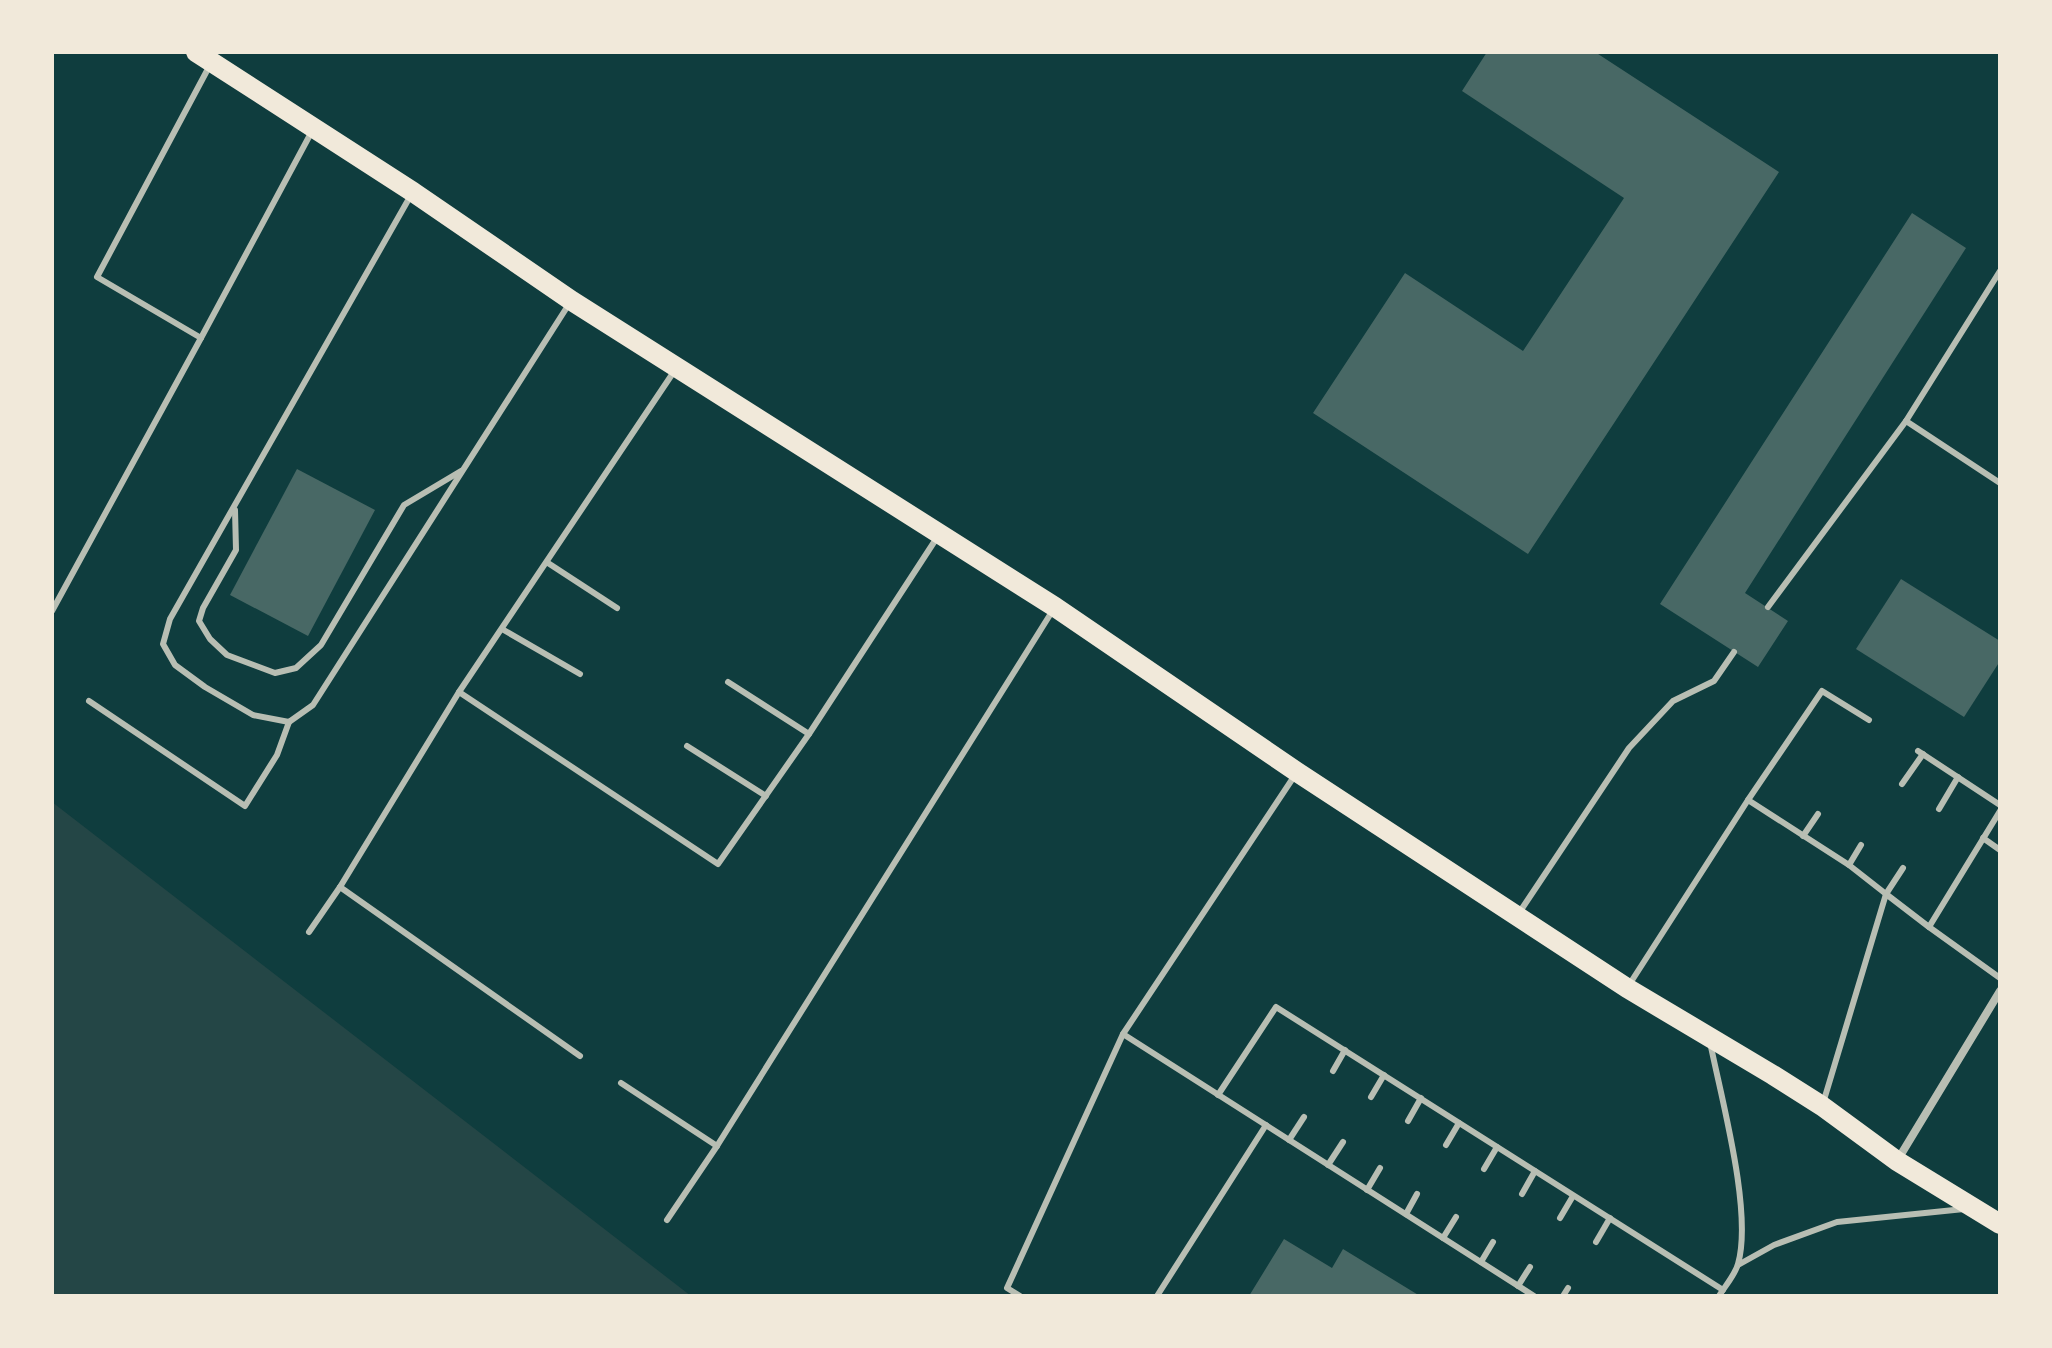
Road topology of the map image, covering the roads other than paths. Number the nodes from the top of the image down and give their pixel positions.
1 (204, 57) edge
2 (313, 127) junction
3 (413, 192) junction
4 (2000, 271) edge
5 (572, 301) junction
6 (201, 338) junction
7 (677, 367) junction
8 (1906, 421) junction
9 (464, 469) junction
10 (2000, 483) edge
11 (235, 506) junction
12 (940, 533) junction
13 (548, 563) junction
14 (1055, 607) junction
15 (1768, 607) dead end
16 (617, 608) dead end
17 (52, 611) edge
18 (502, 629) junction
19 (1734, 652) dead end
20 (580, 674) dead end
21 (728, 682) dead end
22 (459, 692) junction
23 (89, 701) dead end
24 (1869, 720) dead end
25 (289, 722) junction
26 (809, 734) junction
27 (687, 746) dead end
28 (1297, 772) junction
29 (1958, 777) junction
30 (1902, 784) dead end
31 (766, 796) junction
32 (1748, 800) junction
33 (2000, 805) edge
34 (1939, 809) dead end
35 (2000, 811) edge
36 (1818, 814) dead end
37 (1803, 836) junction
38 (1983, 838) junction
39 (1861, 845) dead end
40 (2000, 850) edge
41 (1849, 865) junction
42 (1903, 868) dead end
43 (340, 887) junction
44 (1886, 894) junction
45 (1517, 916) junction
46 (1929, 927) junction
47 (309, 932) dead end
48 (2000, 978) edge
49 (1627, 988) junction
50 (2000, 991) edge
51 (1123, 1034) junction
52 (1709, 1038) junction
53 (1345, 1050) junction
54 (580, 1056) dead end
55 (1333, 1071) dead end
56 (1384, 1075) junction
57 (621, 1083) dead end
58 (1218, 1095) junction
59 (1371, 1097) dead end
60 (1421, 1098) junction
61 (1822, 1106) junction
62 (1304, 1117) dead end
63 (1408, 1121) dead end
64 (1459, 1123) junction
65 (1266, 1125) junction
66 (1289, 1140) junction
67 (1343, 1142) dead end
68 (1446, 1145) dead end
69 (717, 1146) junction
70 (1497, 1147) junction
71 (1897, 1161) junction
72 (1328, 1165) junction
73 (1380, 1168) dead end
74 (1484, 1169) dead end
75 (1535, 1171) junction
76 (1367, 1190) junction
77 (1417, 1194) dead end
78 (1522, 1194) dead end
79 (1573, 1196) junction
80 (1974, 1208) junction
81 (1406, 1214) junction
82 (1456, 1217) dead end
83 (1560, 1218) dead end
84 (1610, 1218) junction
85 (667, 1220) dead end
86 (2000, 1224) edge
87 (1443, 1238) junction
88 (1493, 1242) dead end
89 (1596, 1242) dead end
90 (1481, 1262) junction
91 (1738, 1265) junction
92 (1530, 1267) dead end
93 (1518, 1286) junction
94 (1568, 1288) dead end
95 (1721, 1293) edge
96 (1020, 1296) edge
97 (1157, 1296) edge
98 (1534, 1296) edge
99 (1563, 1296) edge

1 - 2 main road
1 - 6 lane
2 - 3 main road
2 - 6 lane
3 - 5 main road
3 - 11 lane
4 - 8 lane
5 - 7 main road
5 - 9 lane
6 - 17 lane
7 - 12 main road
7 - 13 lane
8 - 10 lane
8 - 15 lane
9 - 11 lane
9 - 25 lane
11 - 25 lane
12 - 14 main road
12 - 26 lane
13 - 16 lane
13 - 18 lane
14 - 28 main road
14 - 69 lane
18 - 20 lane
18 - 22 lane
19 - 45 lane
21 - 26 lane
22 - 31 lane
22 - 43 lane
23 - 25 lane
24 - 32 lane
26 - 31 lane
27 - 31 lane
28 - 45 main road
28 - 51 lane
29 - 30 lane
29 - 33 lane
29 - 34 lane
32 - 37 lane
32 - 49 lane
35 - 38 lane
36 - 37 lane
37 - 41 lane
38 - 40 lane
38 - 46 lane
39 - 41 lane
41 - 44 lane
42 - 44 lane
43 - 47 lane
43 - 54 lane
44 - 46 lane
44 - 61 lane
45 - 49 main road
46 - 48 lane
49 - 52 main road
50 - 71 street
51 - 58 lane
51 - 96 lane
52 - 61 main road
52 - 91 lane
53 - 55 lane
53 - 56 lane
53 - 58 lane
56 - 59 lane
56 - 60 lane
57 - 69 lane
58 - 65 lane
60 - 63 lane
60 - 64 lane
61 - 71 main road
62 - 66 lane
64 - 68 lane
64 - 70 lane
65 - 66 lane
65 - 97 lane
66 - 72 lane
67 - 72 lane
69 - 85 lane
70 - 74 lane
70 - 75 lane
71 - 80 main road
72 - 76 lane
73 - 76 lane
75 - 78 lane
75 - 79 lane
76 - 81 lane
77 - 81 lane
79 - 83 lane
79 - 84 lane
80 - 86 main road
80 - 91 lane
81 - 87 lane
82 - 87 lane
84 - 89 lane
84 - 95 lane
87 - 90 lane
88 - 90 lane
90 - 93 lane
91 - 95 lane
92 - 93 lane
93 - 98 lane
94 - 99 lane

